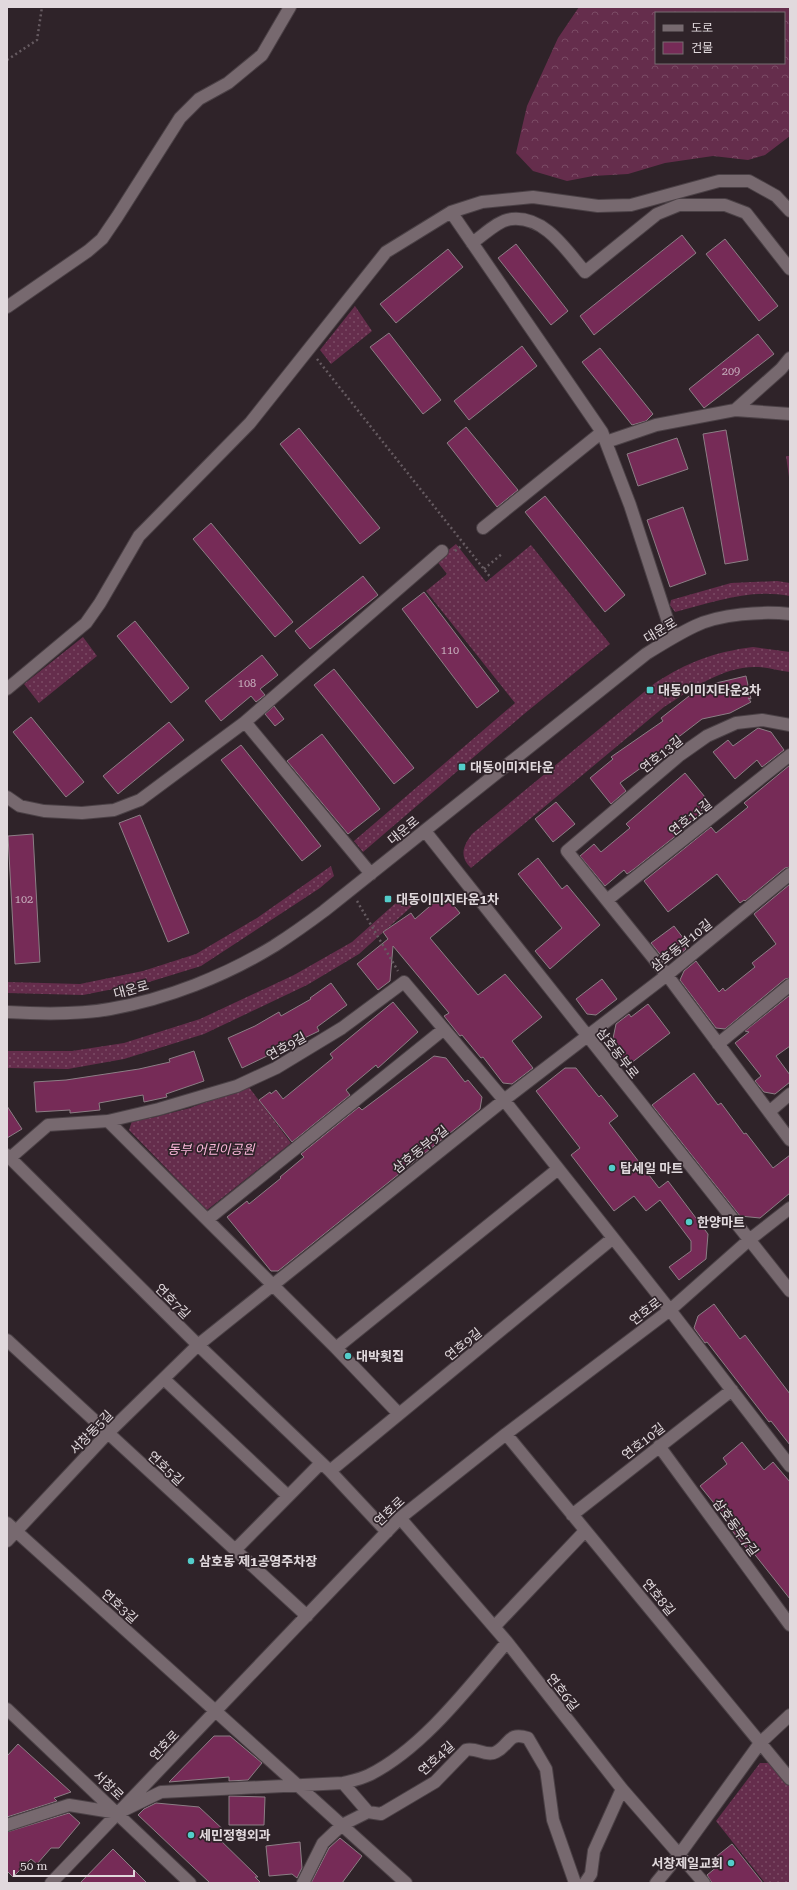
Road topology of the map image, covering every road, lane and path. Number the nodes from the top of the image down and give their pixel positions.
1 (42, 7) edge
2 (290, 7) edge
3 (7, 60) edge
4 (790, 211) edge
5 (451, 212) junction
6 (472, 243) junction
7 (790, 269) edge
8 (7, 307) edge
9 (310, 349) junction
10 (790, 358) edge
11 (735, 410) junction
12 (790, 414) edge
13 (604, 437) junction
14 (483, 528) dead end
15 (442, 551) dead end
16 (503, 553) dead end
17 (484, 569) junction
18 (491, 578) dead end
19 (790, 614) edge
20 (673, 637) junction
21 (7, 690) edge
22 (246, 722) junction
23 (790, 725) edge
24 (790, 755) edge
25 (7, 797) edge
26 (425, 831) junction
27 (371, 874) junction
28 (790, 874) edge
29 (350, 891) junction
30 (606, 900) junction
31 (667, 975) junction
32 (404, 982) junction
33 (790, 986) edge
34 (7, 1012) edge
35 (444, 1029) junction
36 (587, 1036) junction
37 (718, 1044) junction
38 (790, 1094) edge
39 (504, 1100) junction
40 (769, 1112) junction
41 (108, 1121) junction
42 (790, 1140) edge
43 (9, 1157) edge
44 (558, 1168) junction
45 (790, 1208) edge
46 (208, 1219) junction
47 (613, 1238) junction
48 (749, 1240) junction
49 (272, 1286) junction
50 (790, 1291) edge
51 (670, 1310) junction
52 (7, 1340) edge
53 (198, 1345) junction
54 (336, 1348) junction
55 (164, 1379) junction
56 (732, 1390) junction
57 (399, 1414) junction
58 (108, 1433) junction
59 (506, 1434) junction
60 (659, 1446) junction
61 (790, 1466) edge
62 (326, 1467) junction
63 (288, 1496) junction
64 (572, 1514) junction
65 (400, 1518) junction
66 (7, 1523) edge
67 (586, 1531) junction
68 (16, 1532) junction
69 (387, 1532) junction
70 (7, 1541) edge
71 (236, 1550) junction
72 (307, 1616) junction
73 (790, 1625) edge
74 (494, 1627) junction
75 (507, 1642) junction
76 (7, 1709) edge
77 (215, 1711) junction
78 (790, 1716) edge
79 (760, 1743) junction
80 (790, 1779) edge
81 (343, 1783) junction
82 (298, 1786) junction
83 (622, 1789) junction
84 (368, 1812) junction
85 (118, 1813) junction
86 (7, 1825) edge
87 (342, 1825) junction
88 (679, 1855) junction
89 (51, 1883) edge
90 (190, 1883) edge
91 (303, 1883) edge
92 (406, 1883) edge
93 (575, 1883) edge
94 (586, 1883) edge
95 (656, 1883) edge
96 (704, 1883) edge

1 - 3 path
2 - 8 street
4 - 5 street
5 - 6 street
5 - 9 street
6 - 7 street
6 - 13 street
9 - 17 path
9 - 21 street
10 - 11 street
11 - 12 street
11 - 13 street
13 - 14 street
13 - 20 street
15 - 22 street
16 - 17 path
17 - 18 path
19 - 20 street, 대운로
20 - 26 street, 대운로
22 - 25 street
22 - 27 street
23 - 30 street, 연호13길
24 - 30 street, 연호11길
26 - 27 street, 대운로
26 - 36 street, 삼호동부로
27 - 29 street, 대운로
28 - 31 street, 삼호동부10길
29 - 32 path
29 - 34 street, 대운로
30 - 31 street
31 - 36 street, 삼호동부10길
31 - 37 street
32 - 35 street
32 - 41 street, 연호9길
33 - 37 street
35 - 39 street
35 - 46 street
36 - 39 street, 삼호동부9길
36 - 48 street, 삼호동부로
37 - 40 street
38 - 40 street
39 - 44 street
39 - 49 street, 삼호동부9길
40 - 42 street
41 - 43 street, 연호9길
41 - 46 street
43 - 53 street, 연호7길
44 - 47 street
44 - 54 street
45 - 48 street, 연호로
46 - 49 street
47 - 51 street
47 - 57 street, 연호9길
48 - 50 street, 삼호동부로
48 - 51 street, 연호로
49 - 53 street, 삼호동부9길
49 - 54 street
51 - 56 street
51 - 59 street, 연호로
52 - 58 street, 연호5길
53 - 55 street, 서창동5길
53 - 62 street, 연호7길
54 - 57 street
55 - 58 street, 서창동5길
55 - 63 street
56 - 60 street, 연호10길
56 - 61 street
57 - 62 street, 연호9길
58 - 68 street, 서창동5길
58 - 71 street, 연호5길
59 - 64 street, 연호8길
59 - 65 street, 연호로
60 - 64 street, 연호10길
60 - 73 street, 삼호동부7길
62 - 63 street
62 - 69 street, 연호7길
63 - 71 street
64 - 67 street, 연호8길
65 - 69 street, 연호로
65 - 74 street, 연호6길
66 - 68 street, 연호3길
67 - 74 street
67 - 79 street, 연호8길
68 - 70 street, 서창동5길
68 - 77 street, 연호3길
69 - 72 street, 연호로
71 - 72 street, 연호5길
72 - 77 street, 연호로
74 - 75 street, 연호6길
75 - 81 street, 연호4길
75 - 83 street, 연호6길
76 - 85 street, 서창로
77 - 82 street
77 - 85 street, 연호로
78 - 79 street
79 - 80 street, 연호8길
79 - 88 street
81 - 82 street, 연호4길
81 - 84 street
82 - 85 street, 연호4길
82 - 87 street
83 - 88 street, 연호6길
83 - 94 street
84 - 87 street
84 - 93 street, 연호4길
85 - 86 street
85 - 89 street, 연호로
85 - 90 street, 서창로
87 - 91 street
87 - 92 street
88 - 95 street
88 - 96 street, 연호6길

